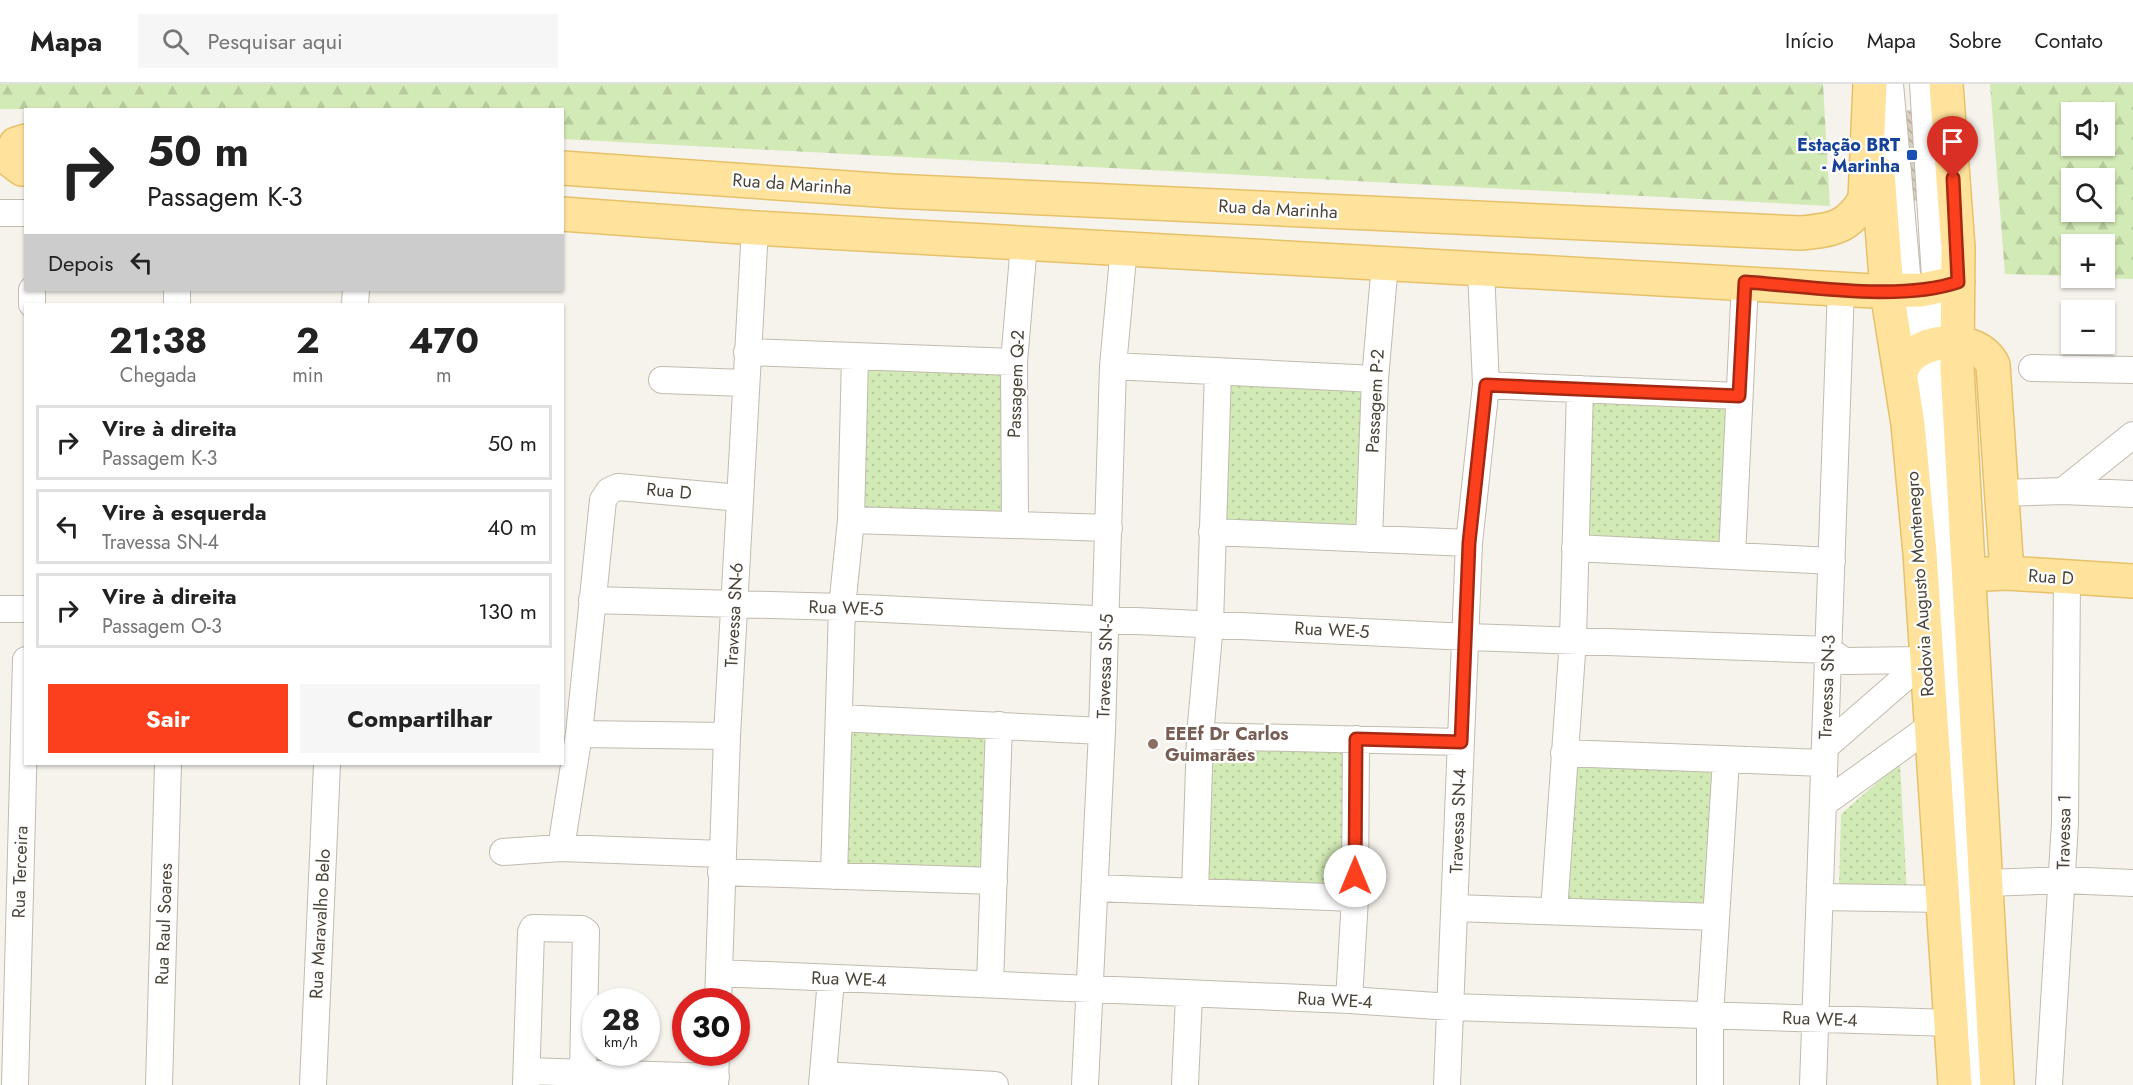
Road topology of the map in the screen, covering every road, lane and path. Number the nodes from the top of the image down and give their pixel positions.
1 (1871, 84) edge
2 (1890, 84) edge
3 (1923, 84) edge
4 (1946, 84) edge
5 (0, 127) edge
6 (24, 129) edge
7 (564, 168) edge
8 (941, 193) junction
9 (0, 213) edge
10 (24, 213) edge
11 (564, 214) edge
12 (755, 228) junction
13 (798, 231) junction
14 (1024, 244) junction
15 (1124, 248) junction
16 (1385, 263) junction
17 (1481, 270) junction
18 (1745, 282) junction
19 (1841, 288) junction
20 (1923, 288) junction
21 (747, 352) junction
22 (855, 357) junction
23 (1929, 357) junction
24 (1014, 362) junction
25 (1113, 366) junction
26 (2032, 368) dead end
27 (2133, 370) edge
28 (1218, 371) junction
29 (1375, 379) junction
30 (662, 380) dead end
31 (746, 383) junction
32 (1486, 385) junction
33 (1580, 389) junction
34 (1739, 396) junction
35 (2133, 435) edge
36 (1999, 450) junction
37 (2063, 491) junction
38 (2002, 493) junction
39 (2133, 494) edge
40 (740, 498) junction
41 (851, 520) junction
42 (1015, 524) junction
43 (1965, 526) junction
44 (1109, 528) junction
45 (1212, 532) junction
46 (1369, 539) junction
47 (1469, 543) junction
48 (1575, 548) junction
49 (1732, 556) junction
50 (1832, 561) junction
51 (2007, 573) junction
52 (1969, 577) junction
53 (2067, 579) junction
54 (2133, 581) edge
55 (592, 600) junction
56 (734, 604) junction
57 (842, 607) junction
58 (0, 609) edge
59 (24, 609) edge
60 (1107, 618) junction
61 (1210, 623) junction
62 (1467, 637) junction
63 (1573, 639) junction
64 (1829, 650) junction
65 (1925, 660) junction
66 (24, 671) edge
67 (838, 718) junction
68 (999, 725) junction
69 (1931, 726) junction
70 (1102, 730) junction
71 (579, 734) junction
72 (1200, 735) junction
73 (727, 736) junction
74 (1356, 739) junction
75 (11, 742) edge
76 (1461, 742) junction
77 (1563, 753) junction
78 (1824, 755) junction
79 (1726, 760) junction
80 (168, 765) edge
81 (327, 765) edge
82 (1823, 804) junction
83 (561, 848) junction
84 (503, 852) dead end
85 (10, 856) edge
86 (722, 863) junction
87 (834, 876) junction
88 (2062, 880) junction
89 (994, 881) junction
90 (1987, 883) junction
91 (2133, 883) edge
92 (1095, 888) junction
93 (1195, 892) junction
94 (1820, 897) junction
95 (1355, 898) junction
96 (1944, 899) junction
97 (1455, 908) junction
98 (1554, 911) junction
99 (1716, 917) junction
100 (719, 973) junction
101 (831, 979) junction
102 (990, 984) junction
103 (718, 988) edge
104 (1089, 990) junction
105 (8, 992) edge
106 (1189, 995) junction
107 (1349, 1000) junction
108 (1451, 1007) junction
109 (1710, 1015) junction
110 (1816, 1020) junction
111 (1951, 1023) junction
112 (583, 1072) junction
113 (716, 1072) edge
114 (527, 1078) edge
115 (823, 1080) edge
116 (15, 1085) edge
117 (159, 1085) edge
118 (313, 1085) edge
119 (984, 1085) edge
120 (995, 1085) edge
121 (1085, 1085) edge
122 (1185, 1085) edge
123 (1448, 1085) edge
124 (1710, 1085) edge
125 (1813, 1085) edge
126 (1955, 1085) edge
127 (1977, 1085) edge
128 (1997, 1085) edge
129 (2049, 1085) edge

1 - 8 main road, Rua da Marinha
1 - 20 main road, Rodovia Augusto Montenegro
2 - 20 street
3 - 20 street
4 - 20 main road, Rodovia Augusto Montenegro
5 - 6 main road
7 - 8 main road, Rua da Marinha
8 - 13 main road
9 - 10 street
11 - 12 main road
12 - 13 main road
12 - 21 street, Travessa SN-6
13 - 14 main road
14 - 15 main road
14 - 24 street, Passagem Q-2
15 - 16 main road
15 - 25 street, Travessa SN-5
16 - 17 main road
16 - 29 street, Passagem P-2
17 - 18 main road
17 - 32 street, Travessa SN-4
18 - 19 main road
18 - 34 street
19 - 20 main road
19 - 50 street, Travessa SN-3
20 - 23 main road, Rodovia Augusto Montenegro
20 - 23 main road, Rodovia Augusto Montenegro
21 - 22 street
21 - 31 street, Travessa SN-6
22 - 24 street
22 - 41 street
23 - 36 main road
23 - 43 main road, Rodovia Augusto Montenegro
23 - 65 main road, Rodovia Augusto Montenegro
23 - 127 street
24 - 42 street, Passagem Q-2
25 - 28 street
25 - 44 street, Travessa SN-5
26 - 27 street
28 - 29 street
28 - 45 street
29 - 46 street, Passagem P-2
30 - 31 street
31 - 40 street, Travessa SN-6
32 - 33 street
32 - 47 street, Travessa SN-4
33 - 34 street
33 - 48 street
34 - 49 street
35 - 37 street
36 - 38 main road
36 - 43 main road
37 - 38 street
37 - 39 street
38 - 51 main road
40 - 55 street, Rua D
40 - 56 street, Travessa SN-6
41 - 42 street
41 - 57 street
42 - 44 street
43 - 52 main road, Rodovia Augusto Montenegro
44 - 60 street, Travessa SN-5
45 - 46 street
45 - 61 street
46 - 47 street
47 - 62 street, Travessa SN-4
48 - 49 street
48 - 63 street
49 - 50 street
50 - 64 street, Travessa SN-3
51 - 52 main road, Rua D
51 - 53 main road, Rua D
52 - 90 main road, Rodovia Augusto Montenegro
53 - 54 main road, Rua D
53 - 88 street, Travessa 1
55 - 56 street, Rua WE-5
55 - 71 street
56 - 57 street, Rua WE-5
56 - 73 street, Travessa SN-6
57 - 60 street, Rua WE-5
57 - 67 street
58 - 59 street
60 - 61 street, Rua WE-5
60 - 70 street, Travessa SN-5
61 - 62 street, Rua WE-5
61 - 72 street
62 - 63 street, Rua WE-5
62 - 76 street, Travessa SN-4
63 - 64 street, Rua WE-5
63 - 77 street
64 - 65 street, Rua WE-5
64 - 78 street, Travessa SN-3
65 - 69 main road, Rodovia Augusto Montenegro
65 - 78 street
66 - 75 street, Rua Terceira
67 - 68 street
67 - 87 street
68 - 70 street
68 - 89 street
69 - 82 street
69 - 96 main road, Rodovia Augusto Montenegro
70 - 92 street, Travessa SN-5
71 - 73 street
71 - 83 street
72 - 74 street
72 - 93 street
73 - 86 street, Travessa SN-6
74 - 76 street
74 - 95 street
75 - 85 street, Rua Terceira
76 - 97 street, Travessa SN-4
77 - 79 street
77 - 98 street
78 - 79 street
78 - 82 street, Travessa SN-3
79 - 99 street
80 - 117 street, Rua Raul Soares
81 - 118 street, Rua Maravalho Belo
82 - 94 street, Travessa SN-3
83 - 84 street
83 - 86 street
85 - 105 street, Rua Terceira
86 - 87 street
86 - 100 street, Travessa SN-6
87 - 89 street
88 - 90 street
88 - 91 street
88 - 129 street, Travessa 1
89 - 102 street
90 - 128 main road, Rodovia Augusto Montenegro
92 - 93 street
92 - 104 street, Travessa SN-5
93 - 95 street
94 - 96 street
94 - 110 street, Travessa SN-3
95 - 107 street
96 - 111 main road, Rodovia Augusto Montenegro
97 - 98 street
97 - 108 street, Travessa SN-4
98 - 99 street
99 - 109 street
100 - 101 street, Rua WE-4
100 - 103 street, Travessa SN-6
101 - 102 street, Rua WE-4
101 - 115 street
102 - 104 street, Rua WE-4
104 - 106 street, Rua WE-4
104 - 121 street, Travessa SN-5
105 - 116 street, Rua Terceira
106 - 107 street, Rua WE-4
106 - 122 street
107 - 108 street, Rua WE-4
108 - 109 street, Rua WE-4
108 - 123 street, Travessa SN-4
109 - 110 street, Rua WE-4
109 - 124 street
110 - 111 street, Rua WE-4
110 - 125 street, Travessa SN-3
111 - 126 main road, Rodovia Augusto Montenegro
112 - 113 street
112 - 114 street
112 - 114 street
115 - 119 street
119 - 120 street

